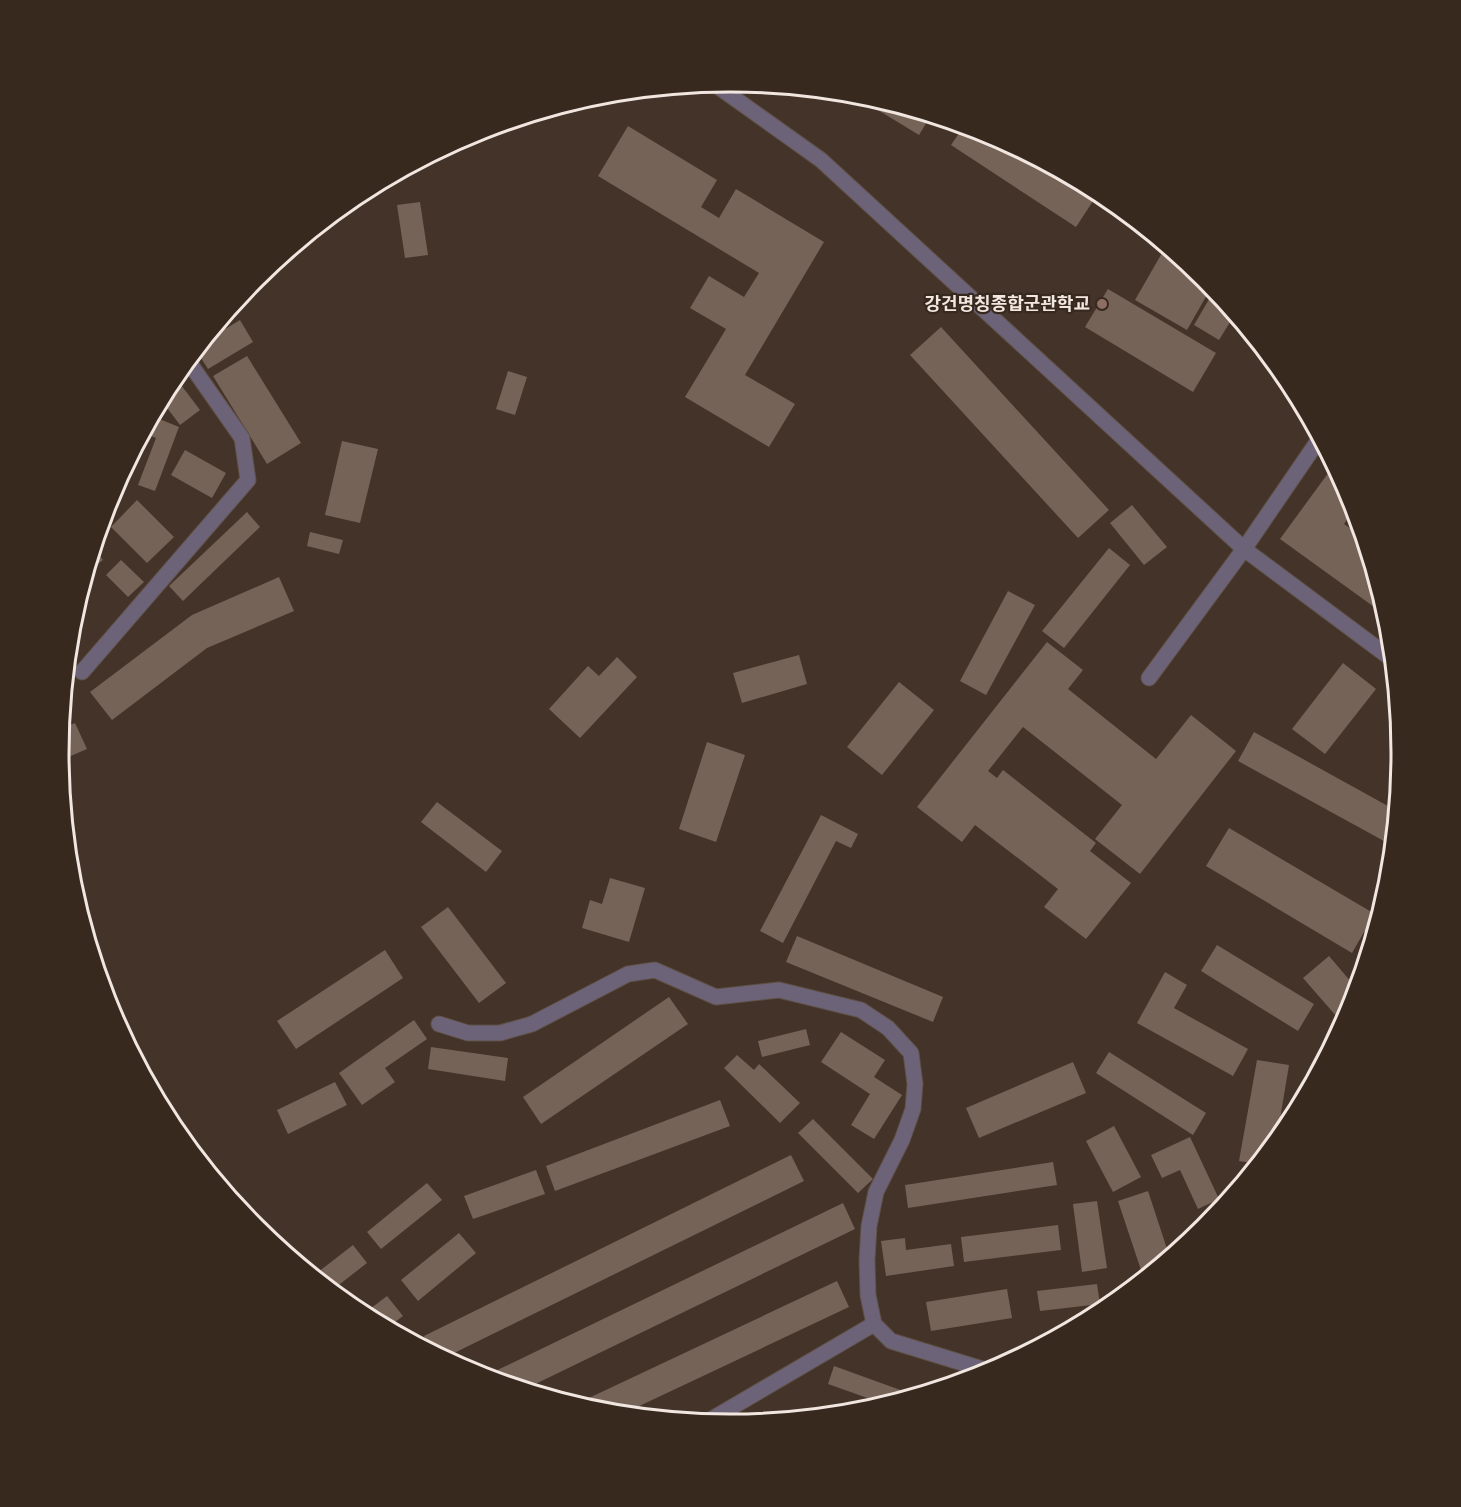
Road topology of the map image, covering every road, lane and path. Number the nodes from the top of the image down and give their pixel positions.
1 (726, 92) edge
2 (193, 368) edge
3 (1315, 445) edge
4 (1244, 549) junction
5 (1384, 653) edge
6 (82, 672) dead end
7 (1149, 678) dead end
8 (439, 1024) dead end
9 (874, 1324) junction
10 (977, 1367) edge
11 (719, 1415) edge

1 - 4 street
2 - 6 street
3 - 4 street
4 - 5 street
4 - 7 street
8 - 9 street
9 - 10 street
9 - 11 street

